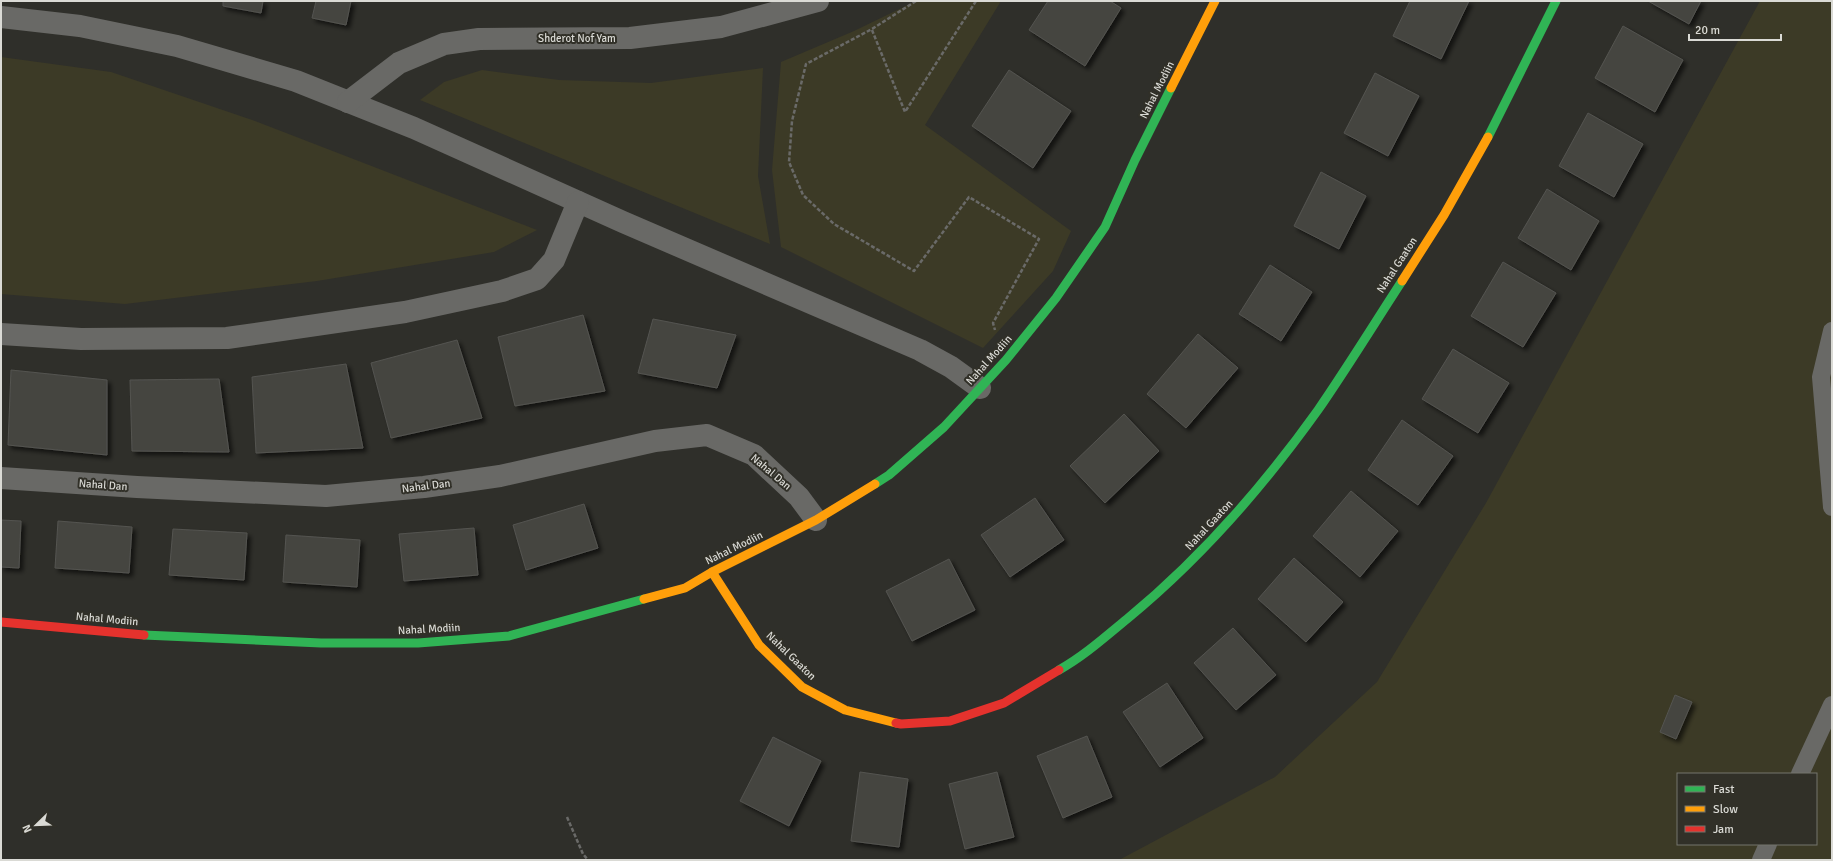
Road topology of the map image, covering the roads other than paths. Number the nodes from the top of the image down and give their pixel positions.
1 (818, 1) edge
2 (1215, 1) edge
3 (1556, 1) edge
4 (1, 17) edge
5 (348, 102) junction
6 (578, 202) junction
7 (1832, 331) edge
8 (1, 334) edge
9 (980, 388) junction
10 (1, 478) edge
11 (1832, 507) edge
12 (816, 520) junction
13 (712, 572) junction
14 (1, 622) edge
15 (1832, 705) edge
16 (1800, 773) edge
17 (1768, 845) edge
18 (1761, 860) edge

1 - 5 street, Shderot Nof Yam
2 - 9 street, Nahal Modiin
3 - 13 street, Nahal Gaaton
4 - 5 street
5 - 6 street
6 - 8 street
6 - 9 street
7 - 11 lane
9 - 12 street, Nahal Modiin
10 - 12 street, Nahal Dan
12 - 13 street, Nahal Modiin
13 - 14 street, Nahal Modiin
15 - 16 lane
17 - 18 lane

